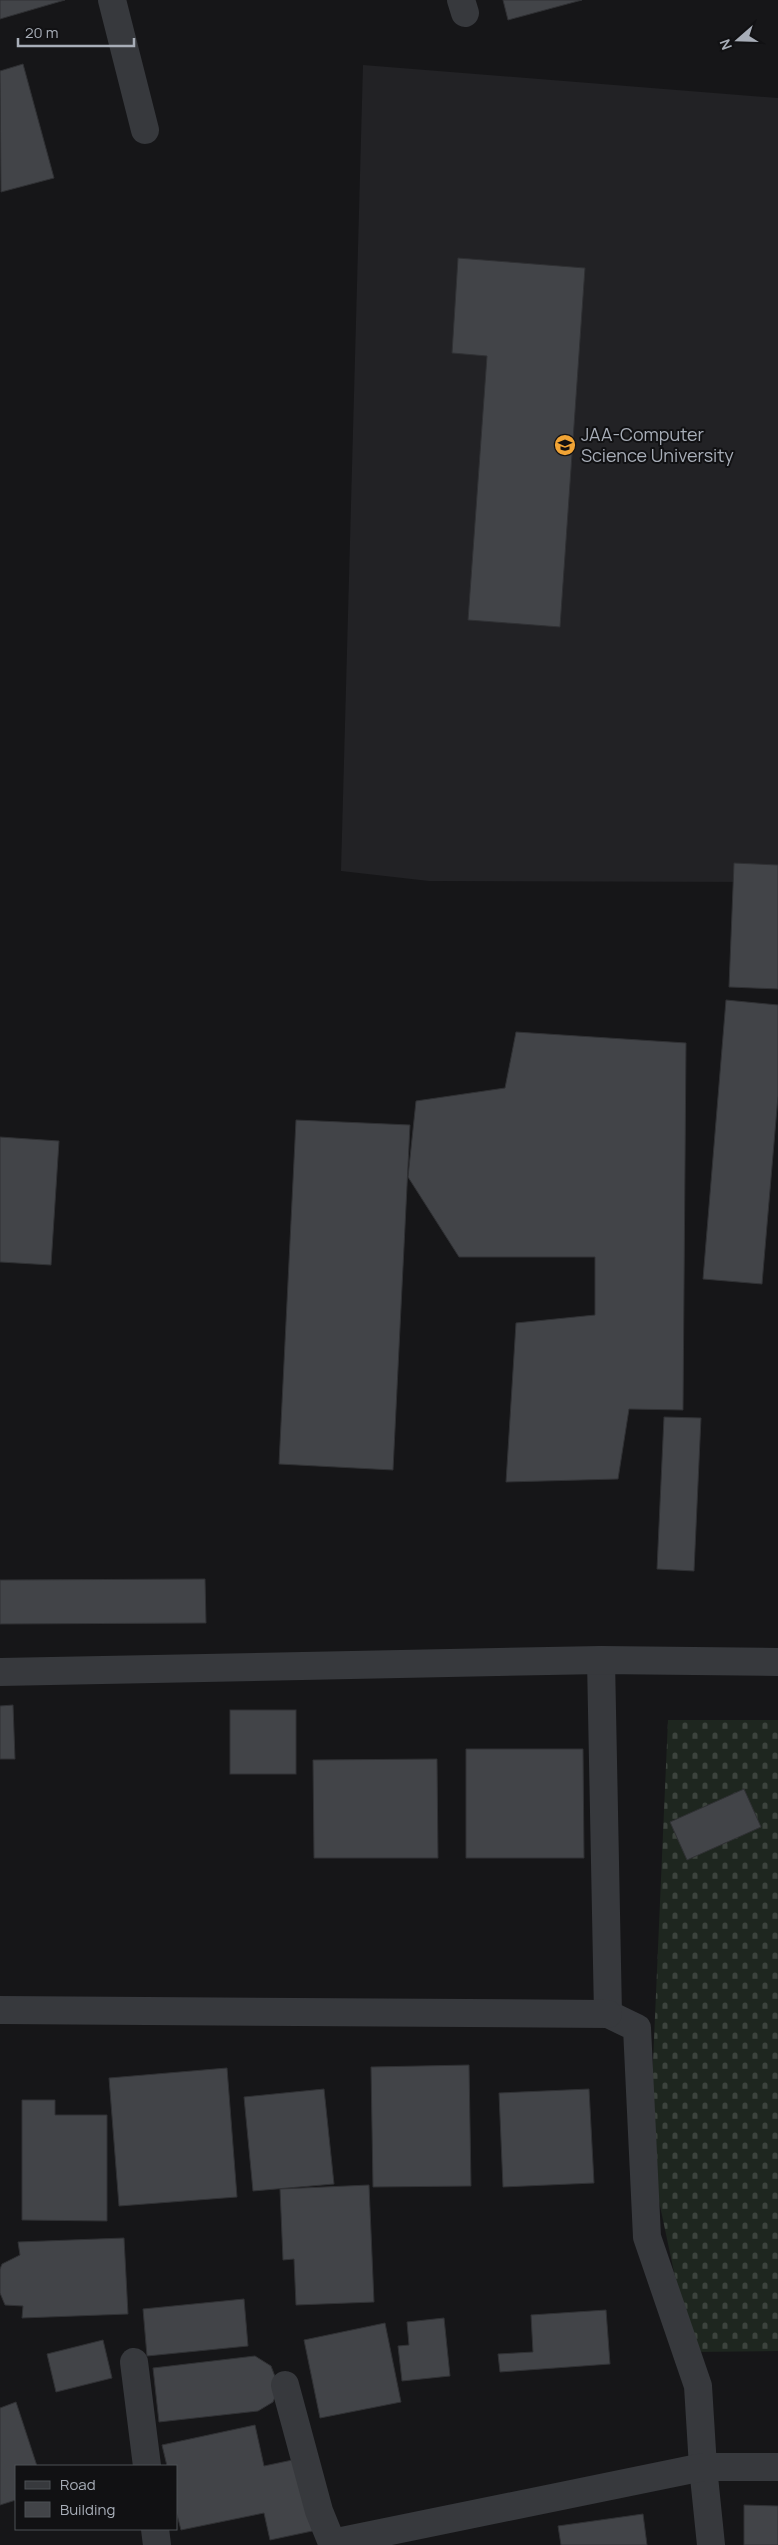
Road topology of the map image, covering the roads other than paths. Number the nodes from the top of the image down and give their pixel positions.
1 (112, 0) edge
2 (145, 130) dead end
3 (601, 1660) junction
4 (778, 1662) edge
5 (0, 1672) edge
6 (0, 2010) edge
7 (608, 2014) junction
8 (134, 2362) dead end
9 (285, 2384) dead end
10 (147, 2465) edge
11 (703, 2467) junction
12 (778, 2467) edge
13 (155, 2530) edge
14 (157, 2545) edge
15 (712, 2545) edge

1 - 2 street
3 - 4 street
3 - 5 street
3 - 7 street
6 - 7 street
7 - 11 street
8 - 10 street
9 - 11 street
11 - 12 street
11 - 15 street
13 - 14 street

